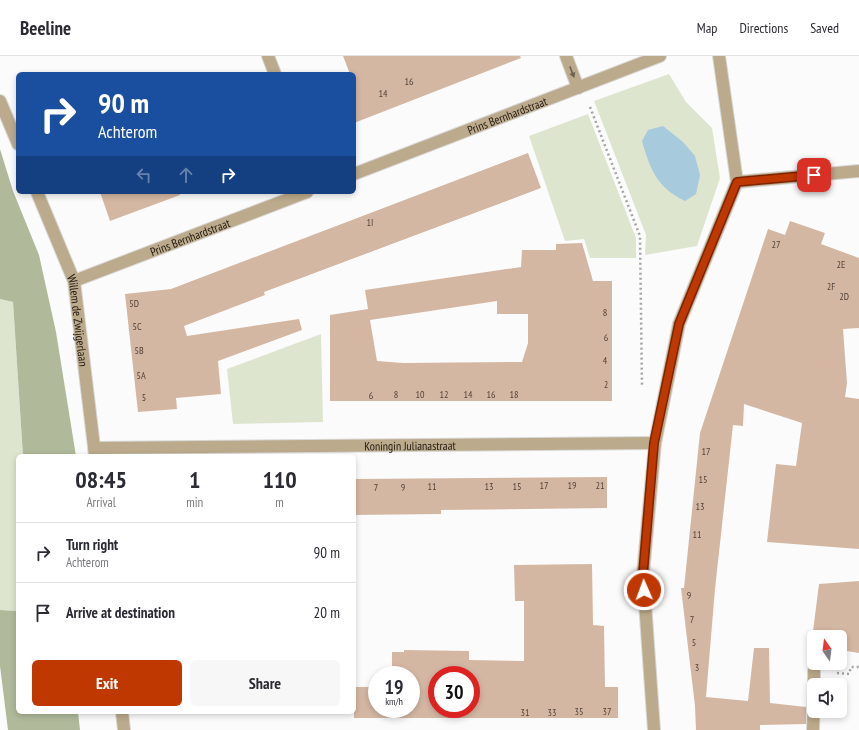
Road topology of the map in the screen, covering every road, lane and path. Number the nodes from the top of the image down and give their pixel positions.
1 (268, 56) edge
2 (566, 56) edge
3 (660, 56) edge
4 (719, 56) edge
5 (274, 72) edge
6 (580, 87) junction
7 (0, 102) edge
8 (16, 139) edge
9 (859, 171) edge
10 (356, 173) edge
11 (737, 182) junction
12 (39, 194) edge
13 (302, 194) edge
14 (74, 281) junction
15 (642, 388) dead end
16 (654, 443) junction
17 (95, 452) edge
18 (814, 671) dead end
19 (814, 678) edge
20 (122, 714) edge
21 (813, 718) edge
22 (124, 730) edge
23 (654, 730) edge
24 (813, 730) edge

1 - 5 street
2 -> 6 street
3 - 6 street, Prins Bernhardstraat
4 - 11 street
6 - 10 street, Prins Bernhardstraat
6 - 15 path
7 - 8 street
9 - 11 street
11 - 16 street
12 - 14 street, Willem de Zwijgerlaan
13 - 14 street, Prins Bernhardstraat
14 - 17 street, Willem de Zwijgerlaan
16 - 17 street, Koningin Julianastraat
16 - 23 street
18 - 19 street
20 - 22 street
21 - 24 street

